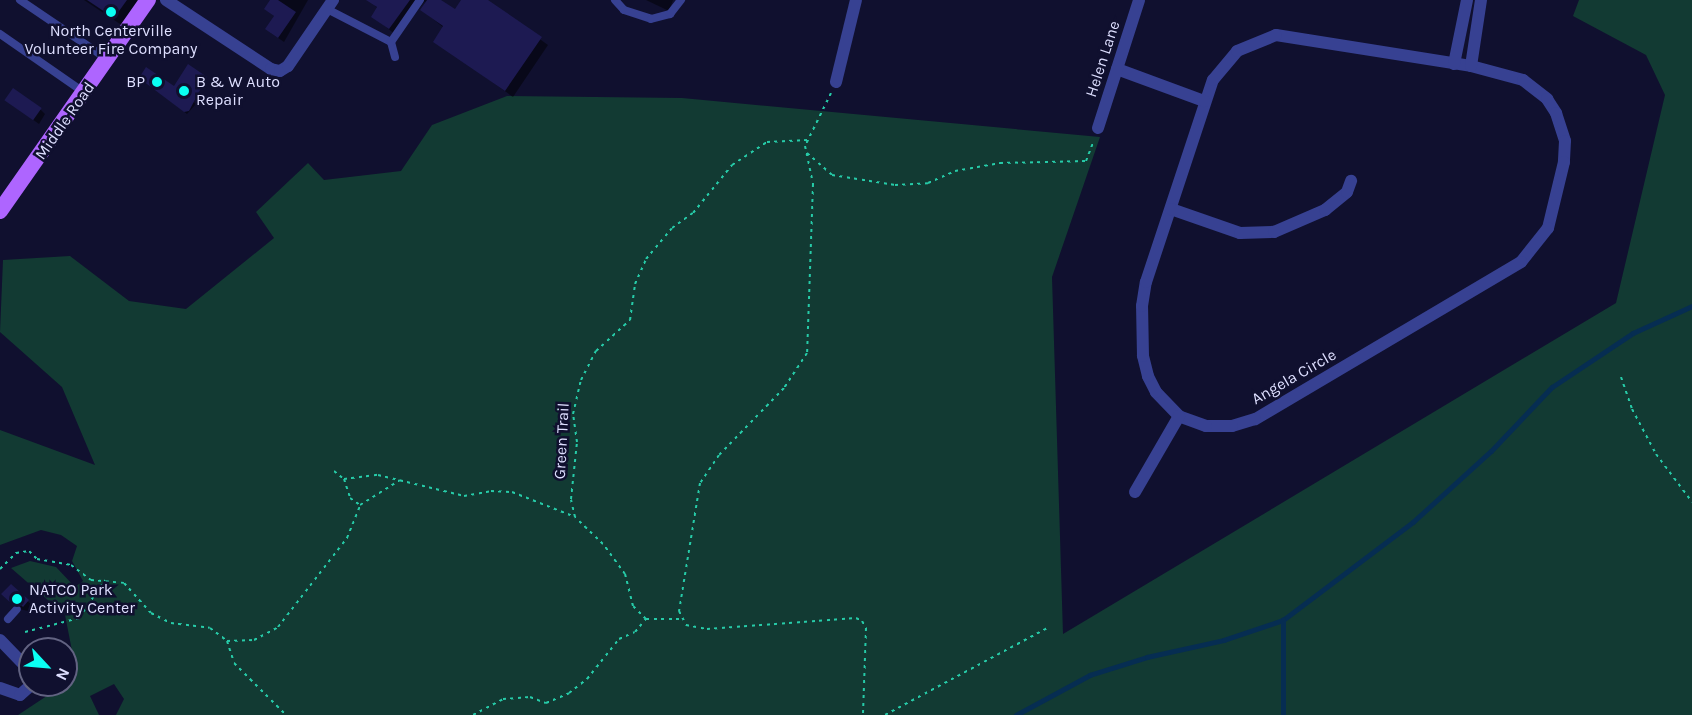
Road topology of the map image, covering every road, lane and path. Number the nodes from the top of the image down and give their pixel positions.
1 (20, 0) edge
2 (148, 0) edge
3 (166, 0) edge
4 (420, 0) edge
5 (615, 0) edge
6 (681, 0) edge
7 (856, 0) edge
8 (1139, 0) edge
9 (1467, 0) edge
10 (1481, 0) edge
11 (330, 5) edge
12 (0, 34) edge
13 (391, 42) junction
14 (395, 57) dead end
15 (108, 60) junction
16 (1454, 64) junction
17 (1471, 66) junction
18 (1117, 69) junction
19 (836, 82) joint
20 (85, 93) junction
21 (1204, 101) junction
22 (1098, 128) joint
23 (808, 140) junction
24 (806, 150) junction
25 (1351, 181) dead end
26 (1171, 209) junction
27 (0, 211) edge
28 (1621, 377) dead end
29 (1179, 416) junction
30 (334, 471) dead end
31 (344, 479) junction
32 (400, 480) junction
33 (1135, 492) dead end
34 (1692, 502) edge
35 (360, 505) junction
36 (575, 517) junction
37 (0, 569) edge
38 (105, 580) junction
39 (17, 609) dead end
40 (8, 619) dead end
41 (646, 619) junction
42 (681, 619) junction
43 (1049, 627) dead end
44 (25, 632) dead end
45 (0, 640) edge
46 (227, 641) junction
47 (18, 659) edge
48 (0, 688) edge
49 (18, 694) edge
50 (286, 715) edge
51 (473, 715) edge
52 (863, 715) edge
53 (885, 715) edge

1 - 15 lane
2 - 15 main road, Middle Road
3 - 11 street
4 - 13 lane
5 - 6 lane
7 - 19 street
8 - 18 street, Helen Lane
9 - 16 street
10 - 17 street
11 - 13 lane
12 - 20 lane
13 - 14 lane
15 - 20 main road, Middle Road
16 - 17 street, Angela Circle
16 - 21 street, Angela Circle
17 - 29 street, Angela Circle
18 - 21 street
18 - 22 street, Helen Lane
19 - 23 path
20 - 27 main road, Middle Road
21 - 26 street, Angela Circle
22 - 24 path
23 - 24 path
23 - 36 path, Green Trail
24 - 42 path
25 - 26 street
26 - 29 street, Angela Circle
28 - 34 path
29 - 33 street
30 - 31 path
31 - 32 path
31 - 35 path
32 - 35 path
32 - 36 path
35 - 46 path
36 - 41 path
37 - 38 path
38 - 44 path
38 - 46 path
39 - 40 lane
41 - 42 path
41 - 51 path
42 - 52 path
43 - 53 path
45 - 47 street
46 - 50 path
48 - 49 street

